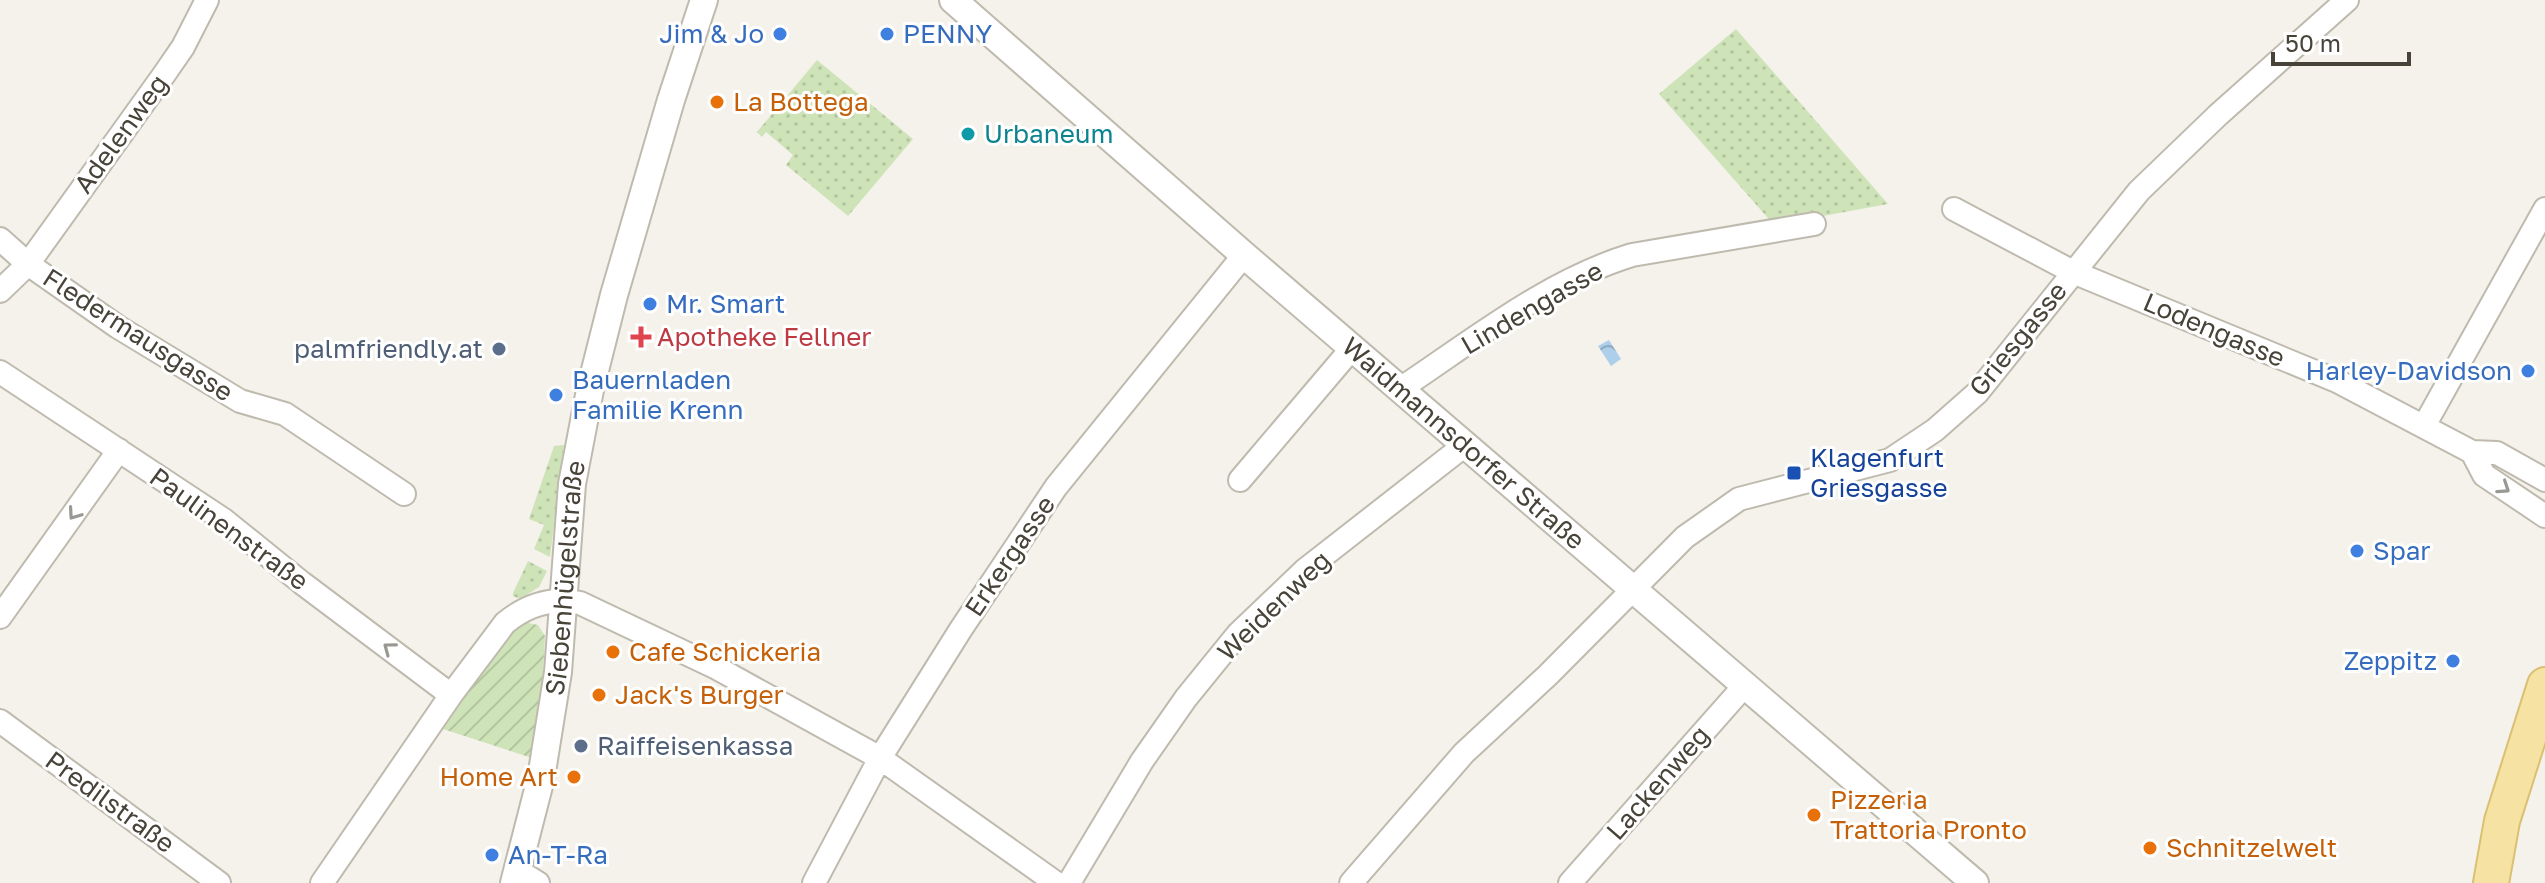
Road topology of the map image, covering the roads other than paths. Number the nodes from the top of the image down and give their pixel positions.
1 (207, 0) edge
2 (704, 0) edge
3 (953, 0) edge
4 (2347, 0) edge
5 (1954, 209) dead end
6 (2545, 209) edge
7 (1814, 224) dead end
8 (0, 239) edge
9 (1244, 255) junction
10 (28, 264) junction
11 (2073, 272) junction
12 (0, 291) edge
13 (1353, 347) junction
14 (0, 372) edge
15 (1400, 389) junction
16 (2424, 426) junction
17 (1465, 445) junction
18 (119, 450) junction
19 (2472, 452) junction
20 (1240, 480) dead end
21 (2545, 480) edge
22 (404, 494) dead end
23 (2545, 516) edge
24 (1634, 589) junction
25 (562, 599) junction
26 (0, 617) edge
27 (1746, 684) junction
28 (2545, 685) edge
29 (451, 695) junction
30 (0, 721) edge
31 (880, 758) junction
32 (523, 879) edge
33 (219, 883) edge
34 (322, 883) edge
35 (814, 883) edge
36 (1056, 883) edge
37 (1069, 883) edge
38 (1351, 883) edge
39 (1570, 883) edge
40 (1975, 883) edge
41 (2491, 883) edge

1 - 10 street, Adelenweg
2 - 25 street, Siebenhügelstraße
3 - 9 street, Waidmannsdorfer Straße
4 - 11 street, Griesgasse
5 - 11 street, Lodengasse
6 - 16 street
7 - 15 street, Lindengasse
8 - 10 street, Fledermausgasse
9 - 13 street, Waidmannsdorfer Straße
9 - 31 street, Erkergasse
10 - 12 street, Adelenweg
10 - 22 street, Fledermausgasse
11 - 16 street, Lodengasse
11 - 24 street, Griesgasse
13 - 15 street, Waidmannsdorfer Straße
13 - 20 street
14 - 18 street, Paulinenstraße
15 - 17 street, Waidmannsdorfer Straße
16 - 19 street, Lodengasse
17 - 24 street, Waidmannsdorfer Straße
17 - 37 street, Weidenweg
18 -> 26 street
29 -> 18 street, Paulinenstraße
19 - 21 street, Lodengasse
19 -> 23 street, Lodengasse
24 - 27 street, Waidmannsdorfer Straße
24 - 38 street, Griesgasse
25 - 29 street
25 - 31 street
25 - 32 street, Siebenhügelstraße
27 - 39 street, Lackenweg
27 - 40 street, Waidmannsdorfer Straße
28 - 41 main road
29 - 34 street
30 - 33 street, Predilstraße
31 - 35 street, Erkergasse
31 - 36 street

